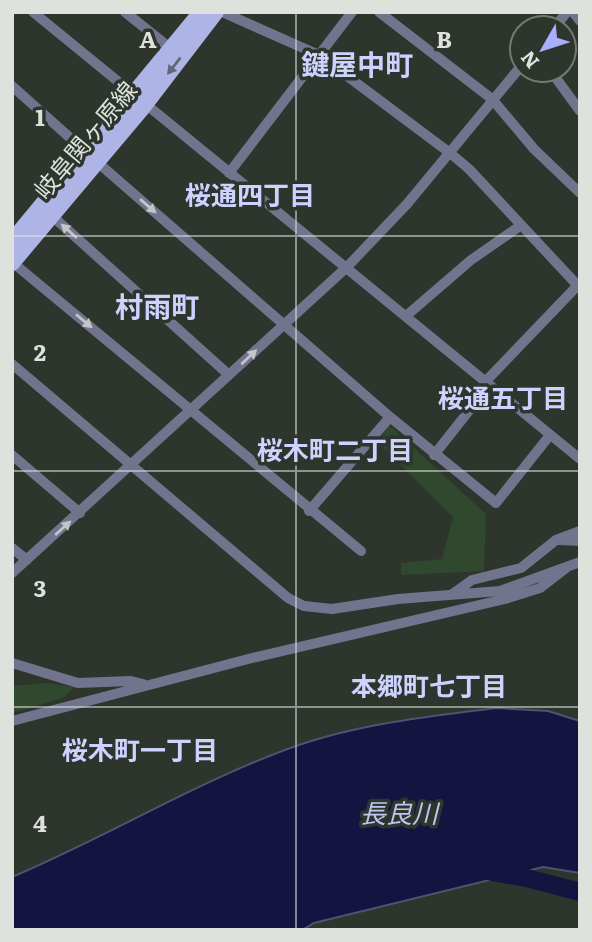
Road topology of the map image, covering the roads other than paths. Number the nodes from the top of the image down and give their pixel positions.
1 (33, 12) edge
2 (125, 12) edge
3 (201, 12) edge
4 (216, 12) edge
5 (222, 12) edge
6 (352, 12) edge
7 (379, 12) edge
8 (573, 12) edge
9 (580, 21) edge
10 (170, 48) junction
11 (319, 55) junction
12 (508, 81) edge
13 (560, 84) edge
14 (12, 86) edge
15 (492, 99) junction
16 (138, 100) junction
17 (580, 111) edge
18 (450, 153) junction
19 (91, 156) junction
20 (229, 173) junction
21 (580, 193) edge
22 (50, 214) junction
23 (520, 226) junction
24 (12, 241) edge
25 (12, 262) edge
26 (347, 267) junction
27 (579, 286) edge
28 (406, 316) junction
29 (283, 325) junction
30 (12, 364) edge
31 (229, 375) junction
32 (485, 382) junction
33 (192, 411) junction
34 (390, 417) junction
35 (550, 435) junction
36 (12, 455) edge
37 (435, 455) junction
38 (580, 459) edge
39 (134, 465) junction
40 (309, 511) junction
41 (80, 513) junction
42 (580, 531) edge
43 (556, 540) junction
44 (580, 541) edge
45 (12, 548) edge
46 (361, 551) dead end
47 (27, 560) junction
48 (577, 562) edge
49 (12, 573) edge
50 (451, 595) junction
51 (14, 665) edge
52 (12, 676) edge
53 (146, 685) junction
54 (12, 721) edge

1 - 16 street
2 - 10 street
3 - 10 main road, 岐阜関ヶ原線
4 -> 16 main road, 岐阜関ヶ原線
5 - 11 street
6 - 11 street
7 - 15 street
8 - 9 street
10 - 16 main road, 岐阜関ヶ原線
11 - 18 street
11 - 20 street
12 - 15 street
13 - 17 street
14 - 19 street
15 - 18 street
15 - 21 street
16 - 19 main road, 岐阜関ヶ原線
16 - 20 street
18 - 23 street
18 - 26 street
19 - 22 main road, 岐阜関ヶ原線
19 - 24 main road, 岐阜関ヶ原線
19 -> 29 street
20 - 26 street
22 - 25 main road, 岐阜関ヶ原線
31 -> 22 street
23 - 27 street
23 - 28 street
25 -> 33 street
26 - 28 street
26 - 29 street
27 - 32 street
28 - 32 street
31 -> 29 street
29 - 34 street
30 - 39 street
31 - 33 street
32 - 35 street
32 - 37 street
33 - 39 street
33 - 40 street
34 - 37 street
34 - 40 street
35 - 37 street
35 - 38 street
36 - 41 street
39 - 41 street
39 - 50 street
40 - 46 street
47 -> 41 street
42 - 43 street
43 - 44 street
43 - 50 street
45 - 47 street
47 - 49 street
48 - 50 street
48 - 53 street
51 - 52 street
51 - 53 street
53 - 54 street

